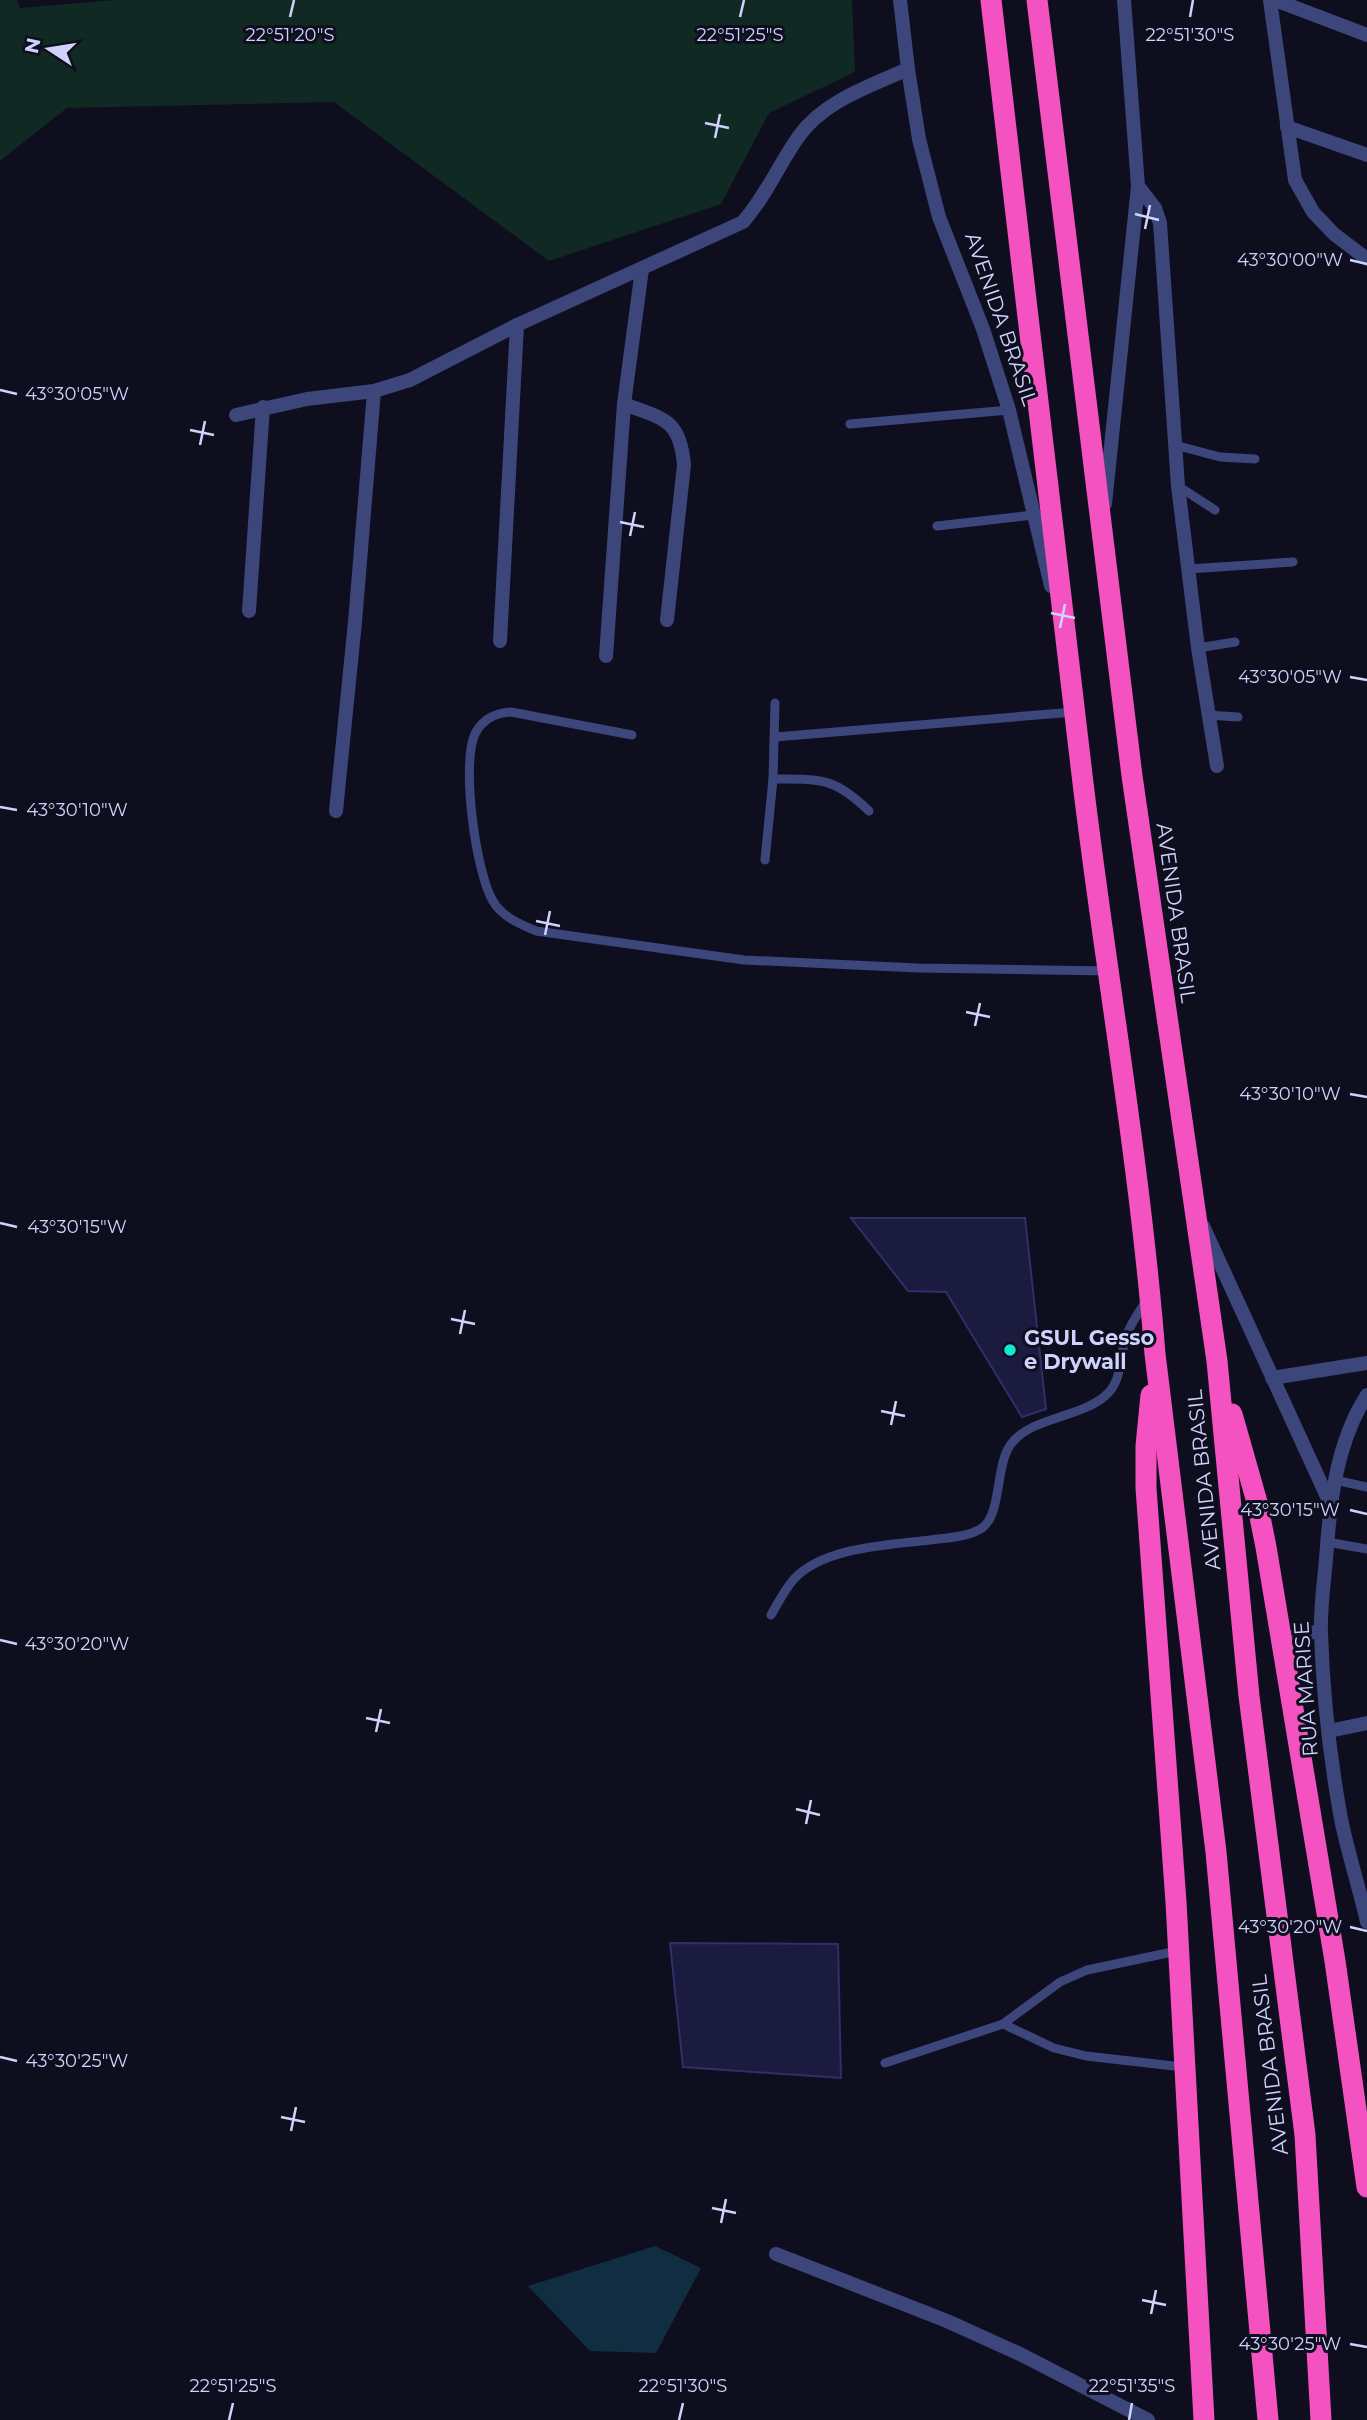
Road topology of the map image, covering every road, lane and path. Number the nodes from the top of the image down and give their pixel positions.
1 (900, 0) edge
2 (991, 0) edge
3 (1037, 0) edge
4 (1124, 0) edge
5 (1270, 0) edge
6 (1275, 0) edge
7 (1367, 35) edge
8 (908, 69) junction
9 (1287, 127) junction
10 (1367, 156) edge
11 (1138, 186) junction
12 (1367, 259) edge
13 (642, 269) junction
14 (517, 325) junction
15 (374, 391) junction
16 (624, 404) junction
17 (263, 407) junction
18 (1009, 410) junction
19 (236, 415) dead end
20 (850, 424) dead end
21 (1175, 445) junction
22 (1255, 459) dead end
23 (1178, 486) junction
24 (1215, 510) dead end
25 (1033, 515) junction
26 (937, 526) dead end
27 (1102, 540) junction
28 (1293, 562) dead end
29 (1188, 569) junction
30 (249, 611) dead end
31 (667, 620) dead end
32 (500, 641) dead end
33 (1235, 642) dead end
34 (1198, 648) junction
35 (1068, 652) junction
36 (606, 656) dead end
37 (775, 703) dead end
38 (1075, 712) junction
39 (1208, 715) junction
40 (1238, 717) dead end
41 (632, 735) dead end
42 (775, 737) junction
43 (1217, 766) dead end
44 (773, 779) junction
45 (336, 811) dead end
46 (869, 811) dead end
47 (765, 860) dead end
48 (1110, 971) junction
49 (1195, 1208) junction
50 (1150, 1294) junction
51 (1155, 1354) junction
52 (1217, 1361) junction
53 (1367, 1363) edge
54 (1272, 1378) junction
55 (1367, 1395) edge
56 (1335, 1480) junction
57 (1367, 1487) edge
58 (1331, 1504) junction
59 (1327, 1542) junction
60 (1367, 1549) edge
61 (771, 1615) dead end
62 (1320, 1631) junction
63 (1280, 1639) junction
64 (1367, 1723) edge
65 (1329, 1731) junction
66 (1367, 1922) edge
67 (1179, 1951) junction
68 (1003, 2024) junction
69 (885, 2063) dead end
70 (1185, 2067) junction
71 (1367, 2187) edge
72 (776, 2253) dead end
73 (1321, 2417) edge
74 (1268, 2419) edge
75 (1148, 2420) edge
76 (1204, 2420) edge

1 - 8 street, AVENIDA BRASIL
2 - 35 highway, AVENIDA BRASIL
3 - 27 highway, AVENIDA BRASIL
4 - 11 street, AVENIDA BRASIL
5 - 9 street
6 - 7 street
8 - 13 street
8 - 18 street, AVENIDA BRASIL
9 - 10 street
9 - 12 street
11 - 21 street
11 - 27 street, AVENIDA BRASIL
13 - 14 street
13 - 16 street
14 - 15 street
14 - 32 street
15 - 17 street
15 - 45 street
16 - 31 street
16 - 36 street
17 - 19 street
17 - 30 street
18 - 20 lane
18 - 25 street, AVENIDA BRASIL
21 - 22 lane
21 - 23 street
23 - 24 lane
23 - 29 street
25 - 26 lane
25 - 35 street, AVENIDA BRASIL
27 - 49 highway, AVENIDA BRASIL
28 - 29 lane
29 - 34 street
33 - 34 lane
34 - 39 street
35 - 38 highway, AVENIDA BRASIL
37 - 42 lane
38 - 42 lane
38 - 48 highway, AVENIDA BRASIL
39 - 40 lane
39 - 43 street
41 - 48 lane
42 - 44 lane
44 - 46 lane
44 - 47 lane
48 - 50 highway, AVENIDA BRASIL
49 - 52 highway, AVENIDA BRASIL
49 - 54 street
50 - 51 highway, AVENIDA BRASIL
50 - 61 lane
51 - 67 highway
51 - 74 highway, AVENIDA BRASIL
52 - 63 highway
52 - 73 highway, AVENIDA BRASIL
53 - 54 street
54 - 58 street
55 - 56 street, RUA MARISE
56 - 57 lane
56 - 58 street, RUA MARISE
58 - 59 street, RUA MARISE
59 - 60 lane
59 - 62 street, RUA MARISE
62 - 63 street
62 - 65 street, RUA MARISE
63 - 71 highway
64 - 65 street
65 - 66 street, RUA MARISE
67 - 68 lane
67 - 70 highway
68 - 69 lane
68 - 70 lane
70 - 76 highway
72 - 75 street

